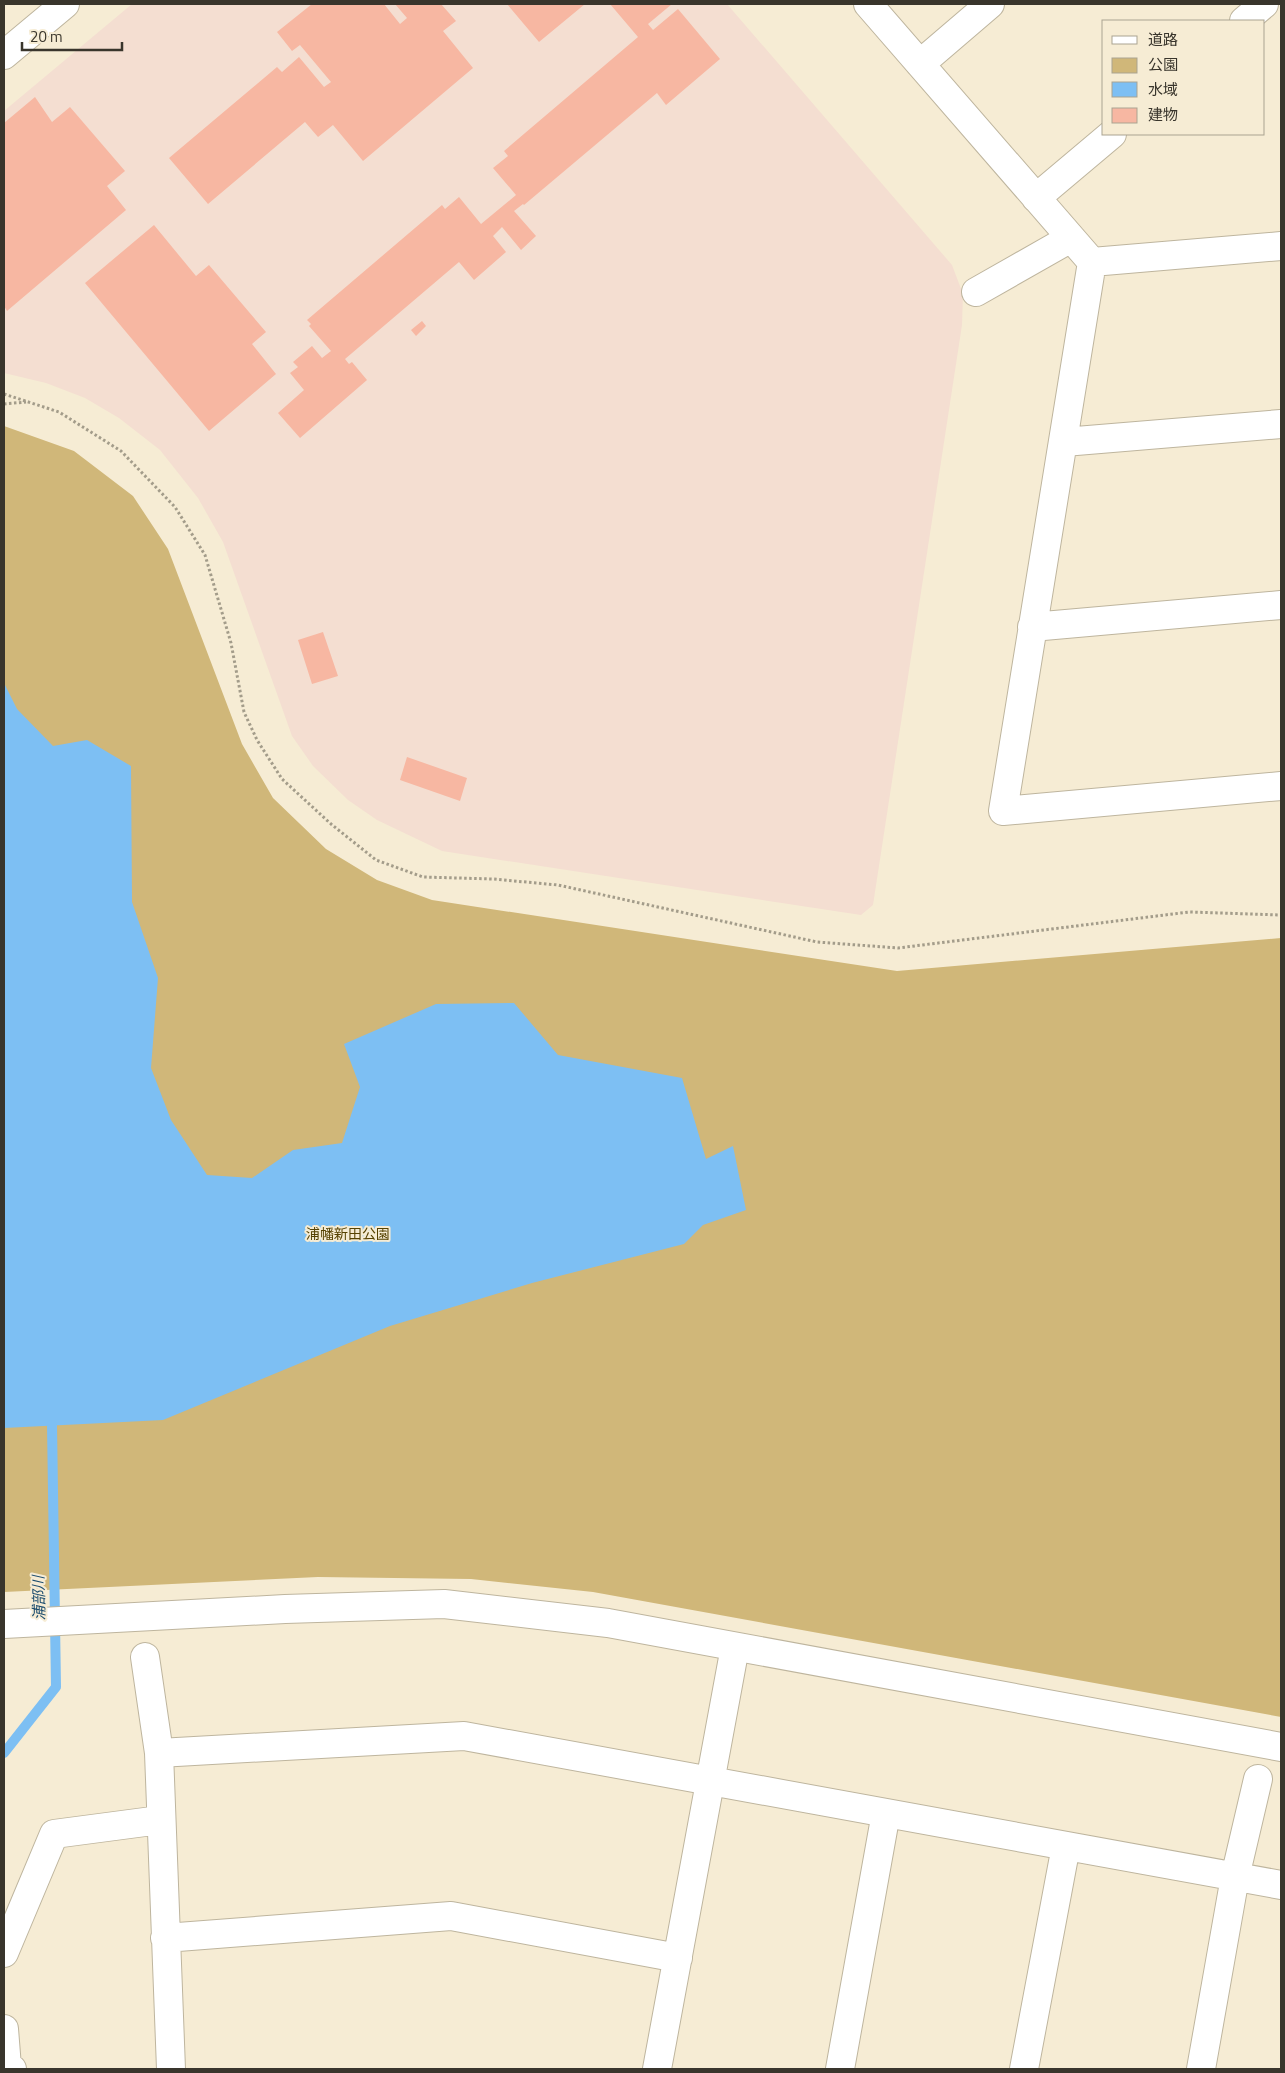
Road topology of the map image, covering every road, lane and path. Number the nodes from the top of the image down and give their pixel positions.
1 (65, 4) edge
2 (868, 4) edge
3 (990, 4) edge
4 (1264, 4) edge
5 (1245, 20) edge
6 (4, 55) edge
7 (920, 64) junction
8 (1111, 135) edge
9 (1036, 198) junction
10 (1071, 238) junction
11 (1281, 246) edge
12 (1092, 262) junction
13 (976, 292) dead end
14 (4, 394) edge
15 (28, 402) junction
16 (4, 404) edge
17 (1281, 424) edge
18 (1064, 442) junction
19 (1281, 605) edge
20 (1032, 627) junction
21 (1281, 786) edge
22 (1281, 915) edge
23 (4, 1624) edge
24 (735, 1646) junction
25 (145, 1657) dead end
26 (1281, 1747) edge
27 (159, 1752) junction
28 (1258, 1779) dead end
29 (710, 1781) junction
30 (886, 1813) junction
31 (160, 1820) junction
32 (1066, 1846) junction
33 (1235, 1877) junction
34 (1281, 1885) edge
35 (165, 1938) junction
36 (4, 1953) edge
37 (678, 1958) junction
38 (4, 2029) edge
39 (12, 2069) edge
40 (171, 2069) edge
41 (657, 2069) edge
42 (840, 2069) edge
43 (1024, 2069) edge
44 (1201, 2069) edge

1 - 6 street
2 - 7 street
3 - 7 street
4 - 5 street
7 - 9 street
8 - 9 street
9 - 10 street
10 - 12 street
10 - 13 street
11 - 12 street
12 - 18 street
14 - 15 path
15 - 16 path
15 - 22 path
17 - 18 street
18 - 20 street
19 - 20 street
20 - 21 street
23 - 24 street
24 - 26 street
24 - 29 street
25 - 27 street
27 - 29 street
27 - 31 street
28 - 33 street
29 - 30 street
29 - 37 street
30 - 32 street
30 - 42 street
31 - 35 street
31 - 36 street
32 - 33 street
32 - 43 street
33 - 34 street
33 - 44 street
35 - 37 street
35 - 40 street
37 - 41 street
38 - 39 street

